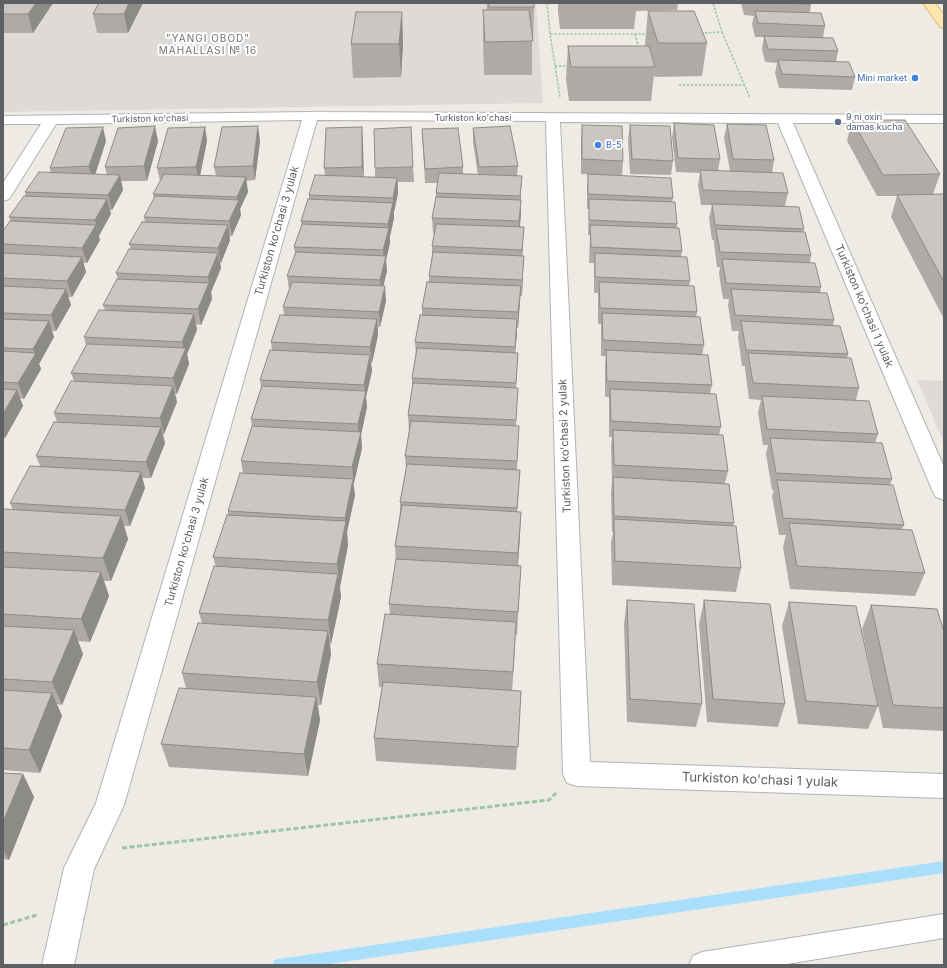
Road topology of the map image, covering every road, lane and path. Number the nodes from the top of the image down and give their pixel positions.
1 (547, 3) edge
2 (713, 3) edge
3 (929, 3) edge
4 (944, 24) edge
5 (722, 32) junction
6 (699, 33) edge
7 (550, 34) junction
8 (635, 34) junction
9 (649, 34) edge
10 (638, 51) edge
11 (555, 66) junction
12 (570, 66) edge
13 (679, 85) dead end
14 (744, 85) junction
15 (752, 103) dead end
16 (556, 109) junction
17 (310, 116) junction
18 (944, 119) edge
19 (3, 120) edge
20 (51, 120) junction
21 (784, 120) junction
22 (3, 196) edge
23 (944, 492) edge
24 (577, 774) junction
25 (944, 786) edge
26 (79, 868) junction
27 (39, 914) dead end
28 (3, 925) edge
29 (944, 926) edge
30 (58, 965) edge
31 (702, 965) edge

1 - 7 path
2 - 5 path
3 - 4 main road
5 - 6 path
5 - 14 path
7 - 8 path
7 - 11 path
8 - 9 path
8 - 10 path
11 - 12 path
11 - 16 path
13 - 14 path
14 - 15 path
16 - 17 street, Turkiston ko'chasi
16 - 21 street, Turkiston ko'chasi
16 - 24 street, Turkiston ko'chasi 2 yulak
17 - 20 street, Turkiston ko'chasi
17 - 26 street, Turkiston ko'chasi 3 yulak
18 - 21 street, Turkiston ko'chasi
19 - 20 street, Turkiston ko'chasi
20 - 22 street
21 - 23 street, Turkiston ko'chasi 1 yulak
24 - 25 street, Turkiston ko'chasi 1 yulak
24 - 26 path
26 - 30 street, Turkiston ko'chasi 3 yulak
27 - 28 path
29 - 31 lane

